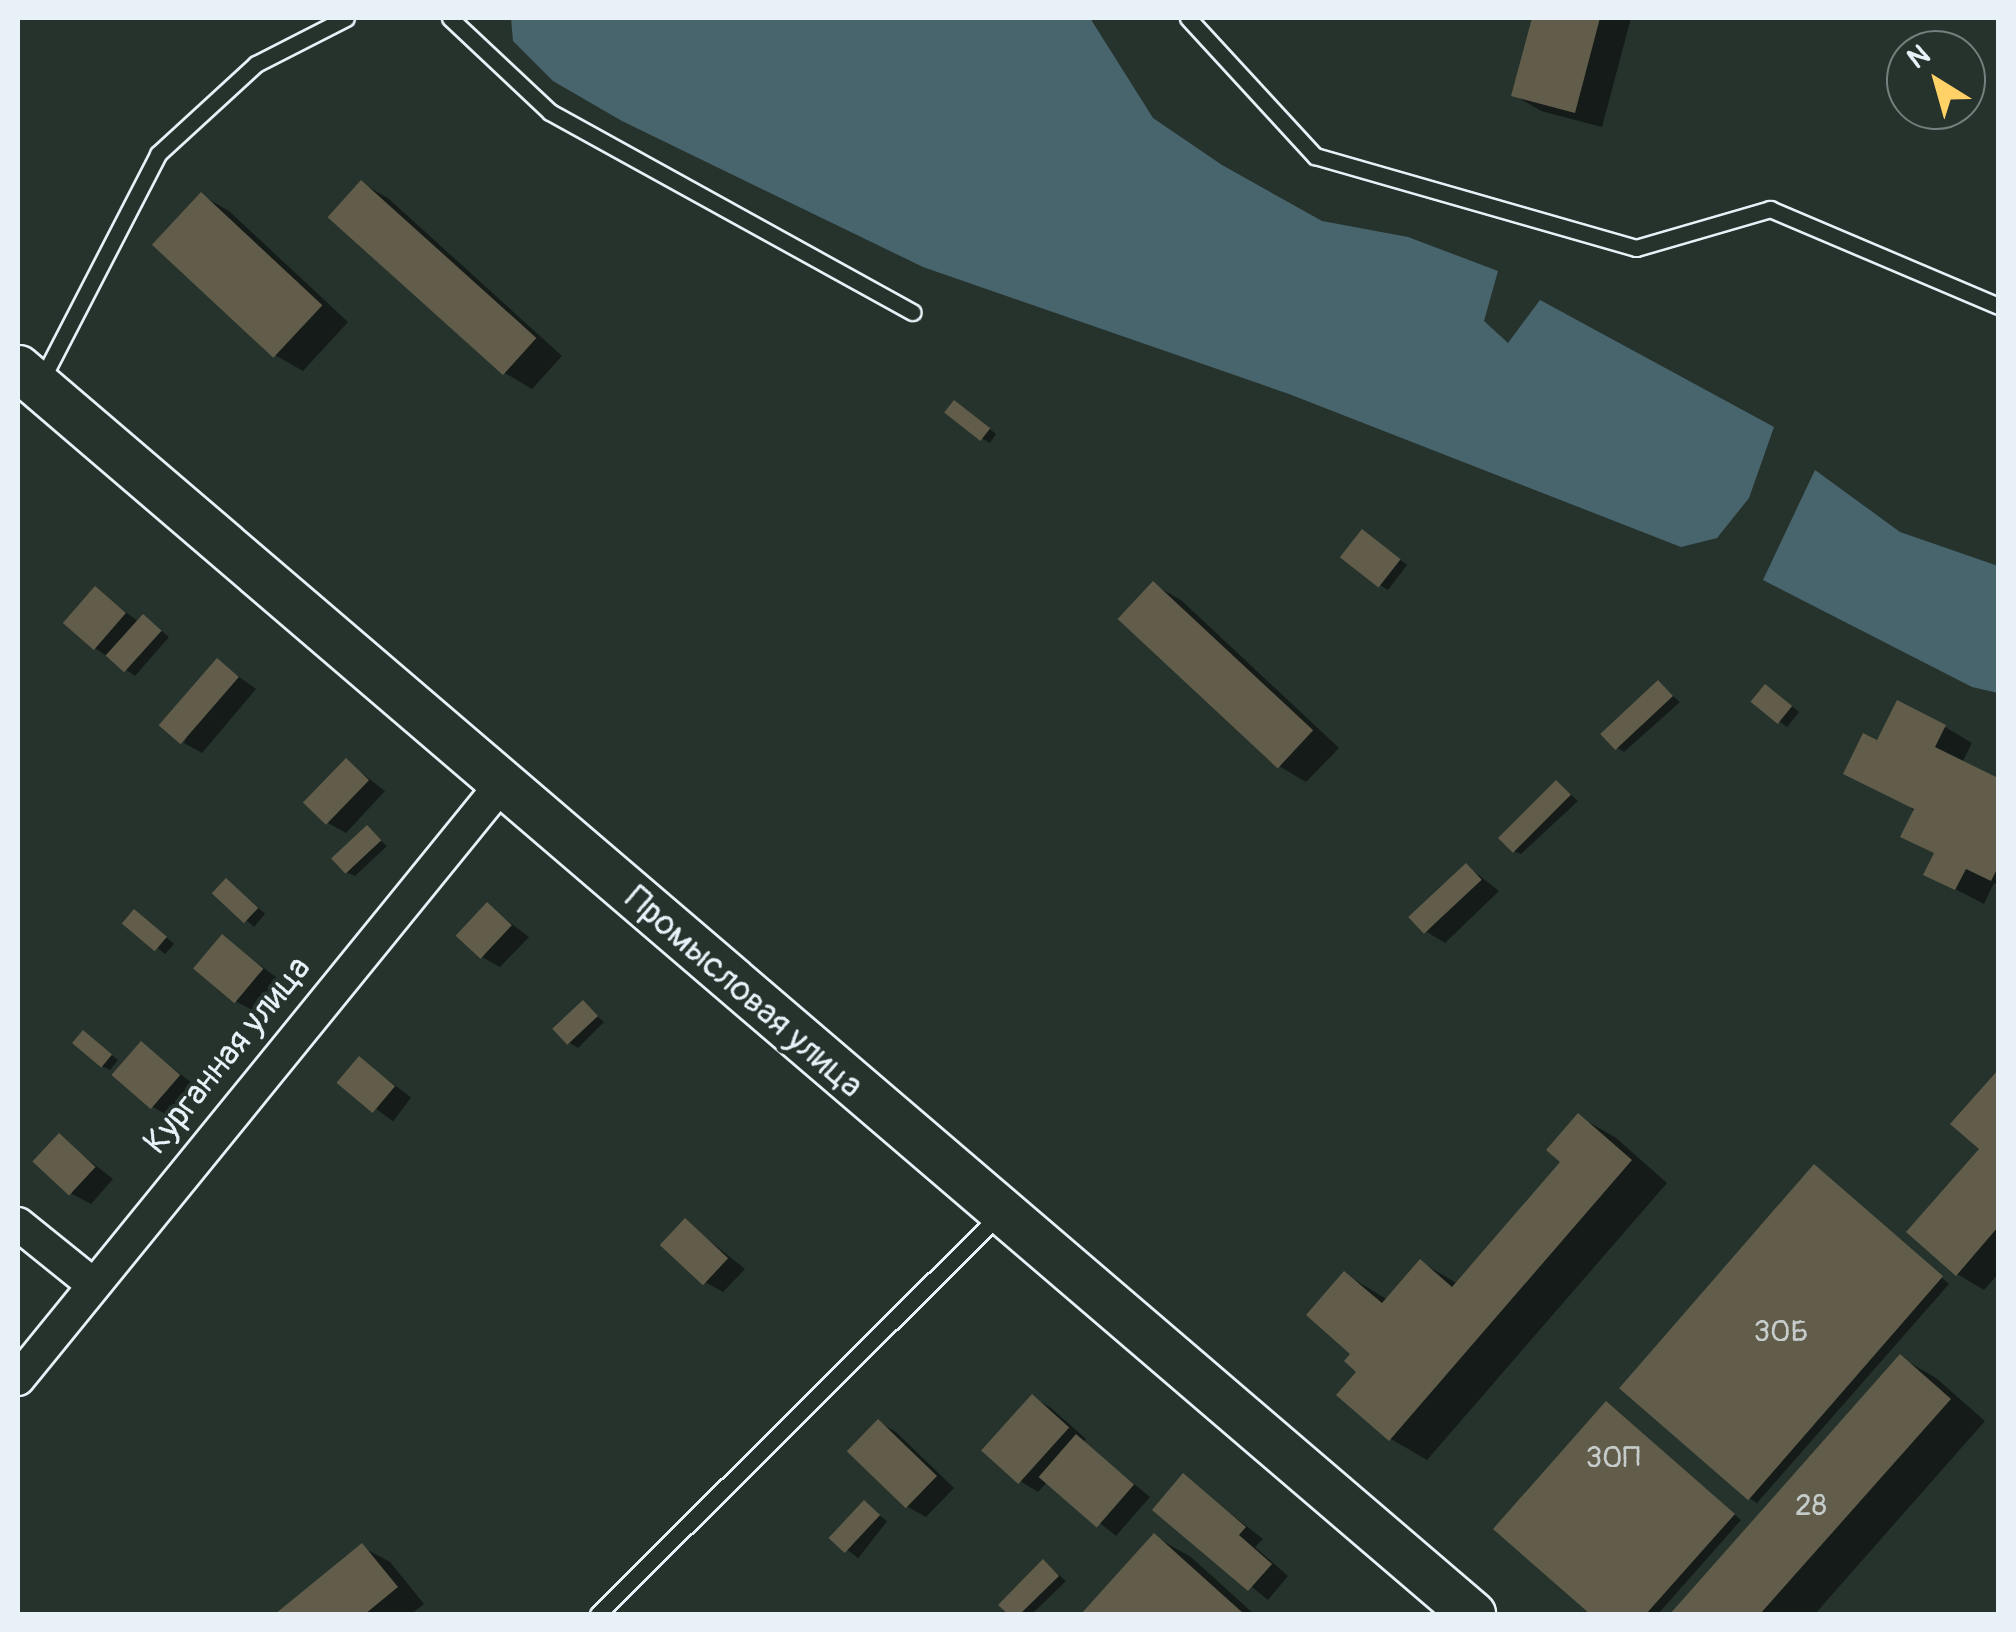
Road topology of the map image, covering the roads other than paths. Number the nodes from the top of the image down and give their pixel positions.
1 (346, 18) edge
2 (450, 18) edge
3 (1188, 18) edge
4 (1998, 306) edge
5 (913, 312) dead end
6 (28, 377) edge
7 (502, 785) junction
8 (1002, 1213) junction
9 (18, 1224) edge
10 (91, 1283) junction
11 (18, 1379) edge
12 (598, 1614) edge
13 (1472, 1614) edge

1 - 6 lane
2 - 5 lane
3 - 4 lane
6 - 7 main road, Промысловая улица
7 - 8 main road, Промысловая улица
7 - 10 street, Курганная улица
8 - 12 lane
8 - 13 main road, Промысловая улица
9 - 10 street
10 - 11 street, Курганная улица

